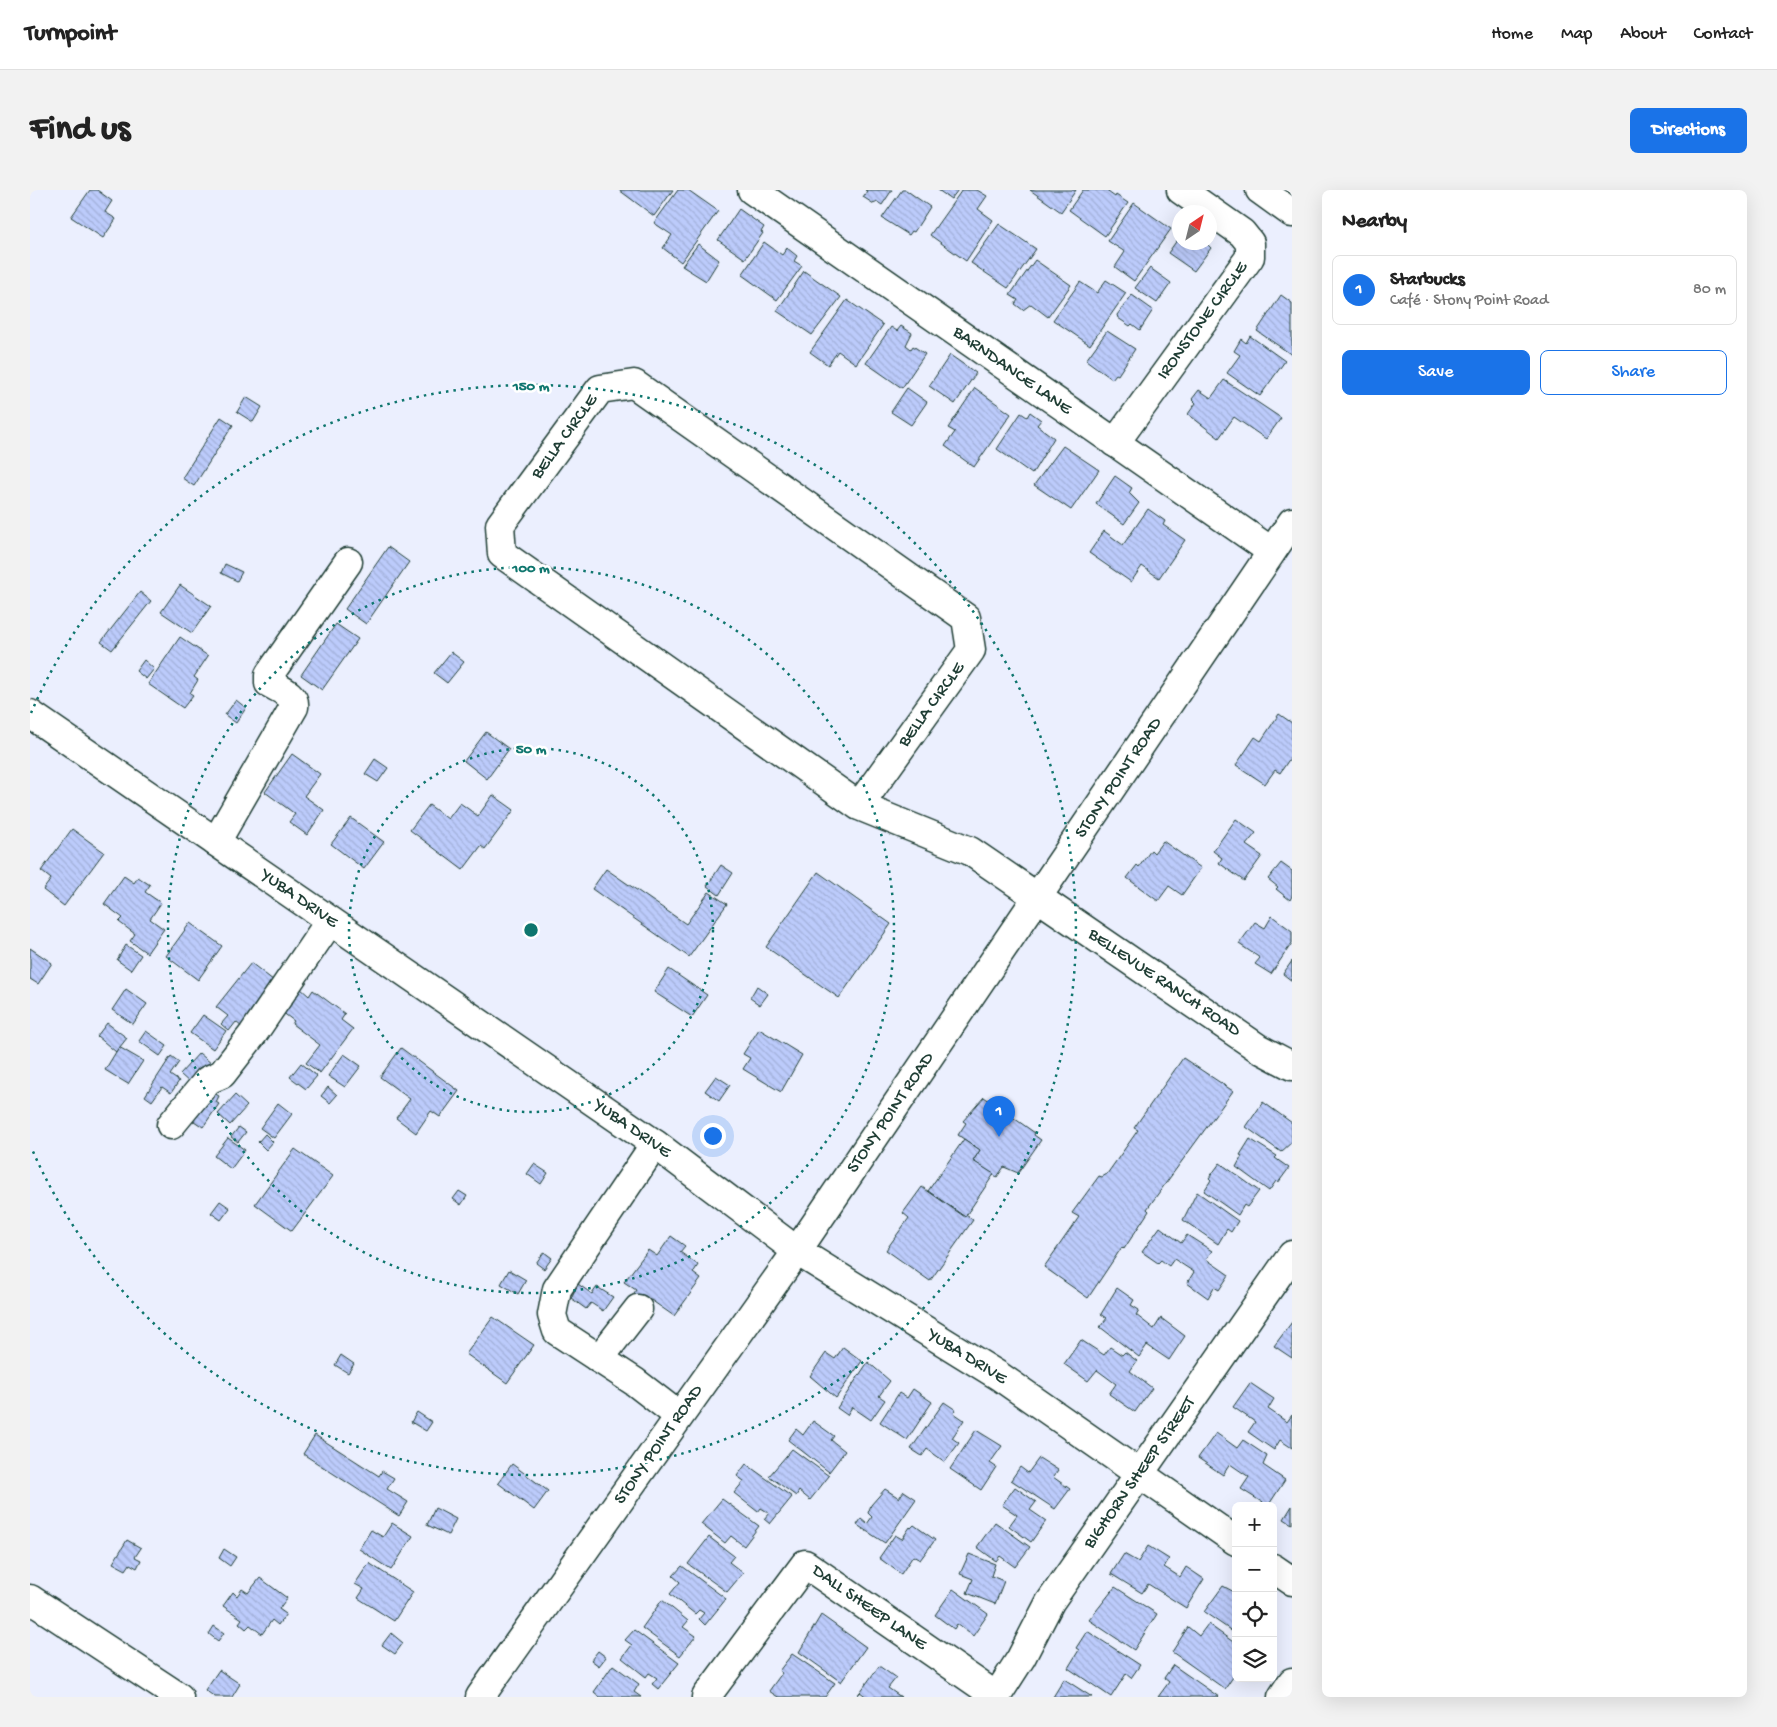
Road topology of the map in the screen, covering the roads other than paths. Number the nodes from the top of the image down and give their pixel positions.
1 (752, 190) edge
2 (1181, 190) edge
3 (1260, 190) edge
4 (1292, 213) edge
5 (1115, 443) junction
6 (1291, 524) edge
7 (1271, 551) junction
8 (348, 562) dead end
9 (30, 714) edge
10 (859, 806) junction
11 (216, 842) junction
12 (1038, 897) junction
13 (330, 921) junction
14 (1292, 1066) edge
15 (171, 1125) dead end
16 (655, 1144) junction
17 (797, 1251) junction
18 (1292, 1254) edge
19 (638, 1310) dead end
20 (599, 1359) junction
21 (679, 1416) junction
22 (1139, 1474) junction
23 (1232, 1538) edge
24 (1277, 1571) edge
25 (1292, 1581) edge
26 (30, 1598) edge
27 (1292, 1682) edge
28 (180, 1697) edge
29 (480, 1697) edge
30 (706, 1697) edge
31 (996, 1697) edge
32 (1282, 1697) edge

1 - 5 street, BARNDANCE LANE
2 - 5 street, IRONSTONE CIRCLE
3 - 4 street
5 - 7 street, BARNDANCE LANE
6 - 7 street, STONY POINT ROAD
7 - 12 street, STONY POINT ROAD
8 - 11 street
9 - 11 street, YUBA DRIVE
10 - 10 street, BELLA CIRCLE
10 - 12 street, BELLA CIRCLE
11 - 13 street, YUBA DRIVE
12 - 14 street, BELLEVUE RANCH ROAD
12 - 17 street, STONY POINT ROAD
13 - 15 street
13 - 16 street, YUBA DRIVE
16 - 17 street, YUBA DRIVE
16 - 20 street
17 - 21 street, STONY POINT ROAD
17 - 22 street, YUBA DRIVE
18 - 22 street, BIGHORN SHEEP STREET
19 - 20 street
20 - 21 street
21 - 29 street, STONY POINT ROAD
22 - 23 street, YUBA DRIVE
22 - 31 street, BIGHORN SHEEP STREET
24 - 25 street
26 - 28 street
27 - 32 street
30 - 31 street, DALL SHEEP LANE

